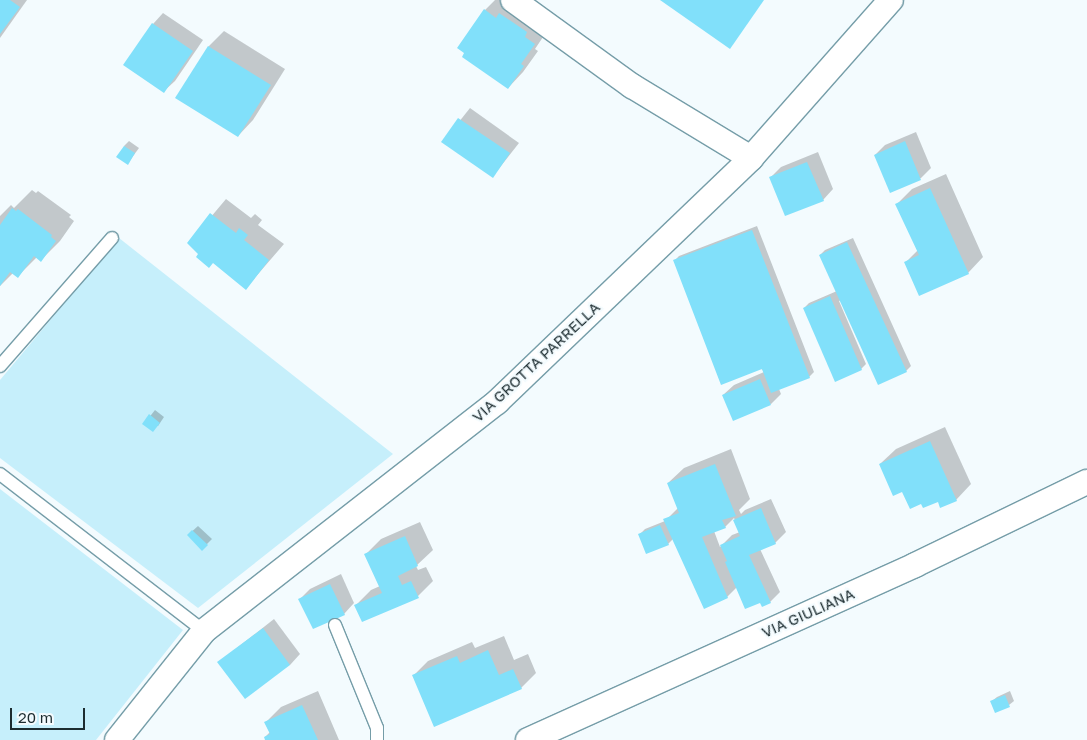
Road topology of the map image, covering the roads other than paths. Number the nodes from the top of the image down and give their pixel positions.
1 (513, 0) edge
2 (892, 0) edge
3 (751, 158) junction
4 (112, 238) dead end
5 (0, 366) edge
6 (0, 474) edge
7 (1087, 482) edge
8 (335, 625) dead end
9 (204, 631) junction
10 (117, 740) edge
11 (377, 740) edge
12 (528, 740) edge

1 - 3 street
2 - 3 street, VIA GROTTA PARRELLA
3 - 9 street, VIA GROTTA PARRELLA
4 - 5 lane
6 - 9 lane
7 - 12 street, VIA GIULIANA
8 - 11 lane
9 - 10 street, VIA GROTTA PARRELLA

